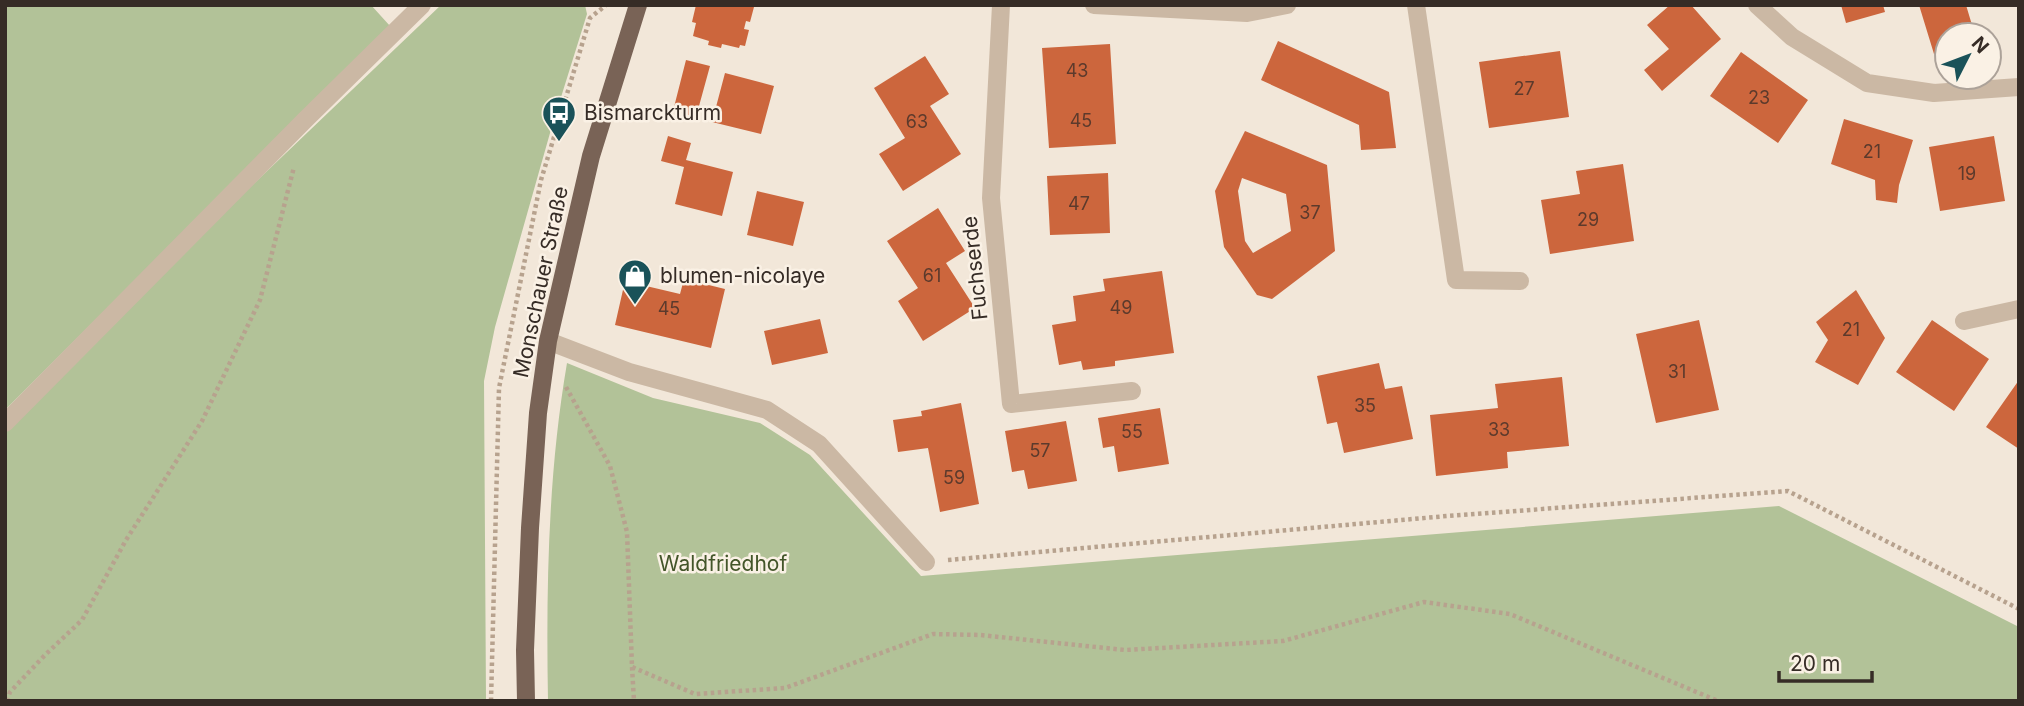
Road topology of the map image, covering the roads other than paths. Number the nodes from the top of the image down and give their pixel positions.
1 (422, 5) edge
2 (638, 5) edge
3 (1001, 5) edge
4 (1094, 5) edge
5 (1287, 5) edge
6 (1416, 5) edge
7 (1758, 5) edge
8 (2019, 87) edge
9 (1520, 281) dead end
10 (2019, 309) edge
11 (1964, 321) dead end
12 (548, 341) junction
13 (1132, 391) dead end
14 (5, 423) edge
15 (926, 562) road end
16 (526, 701) edge

1 - 14 street
2 - 12 main road, Monschauer Straße
3 - 13 street, Fuchserde
4 - 5 street
6 - 9 street
7 - 8 street
10 - 11 street
12 - 15 street
12 - 16 main road, Monschauer Straße

